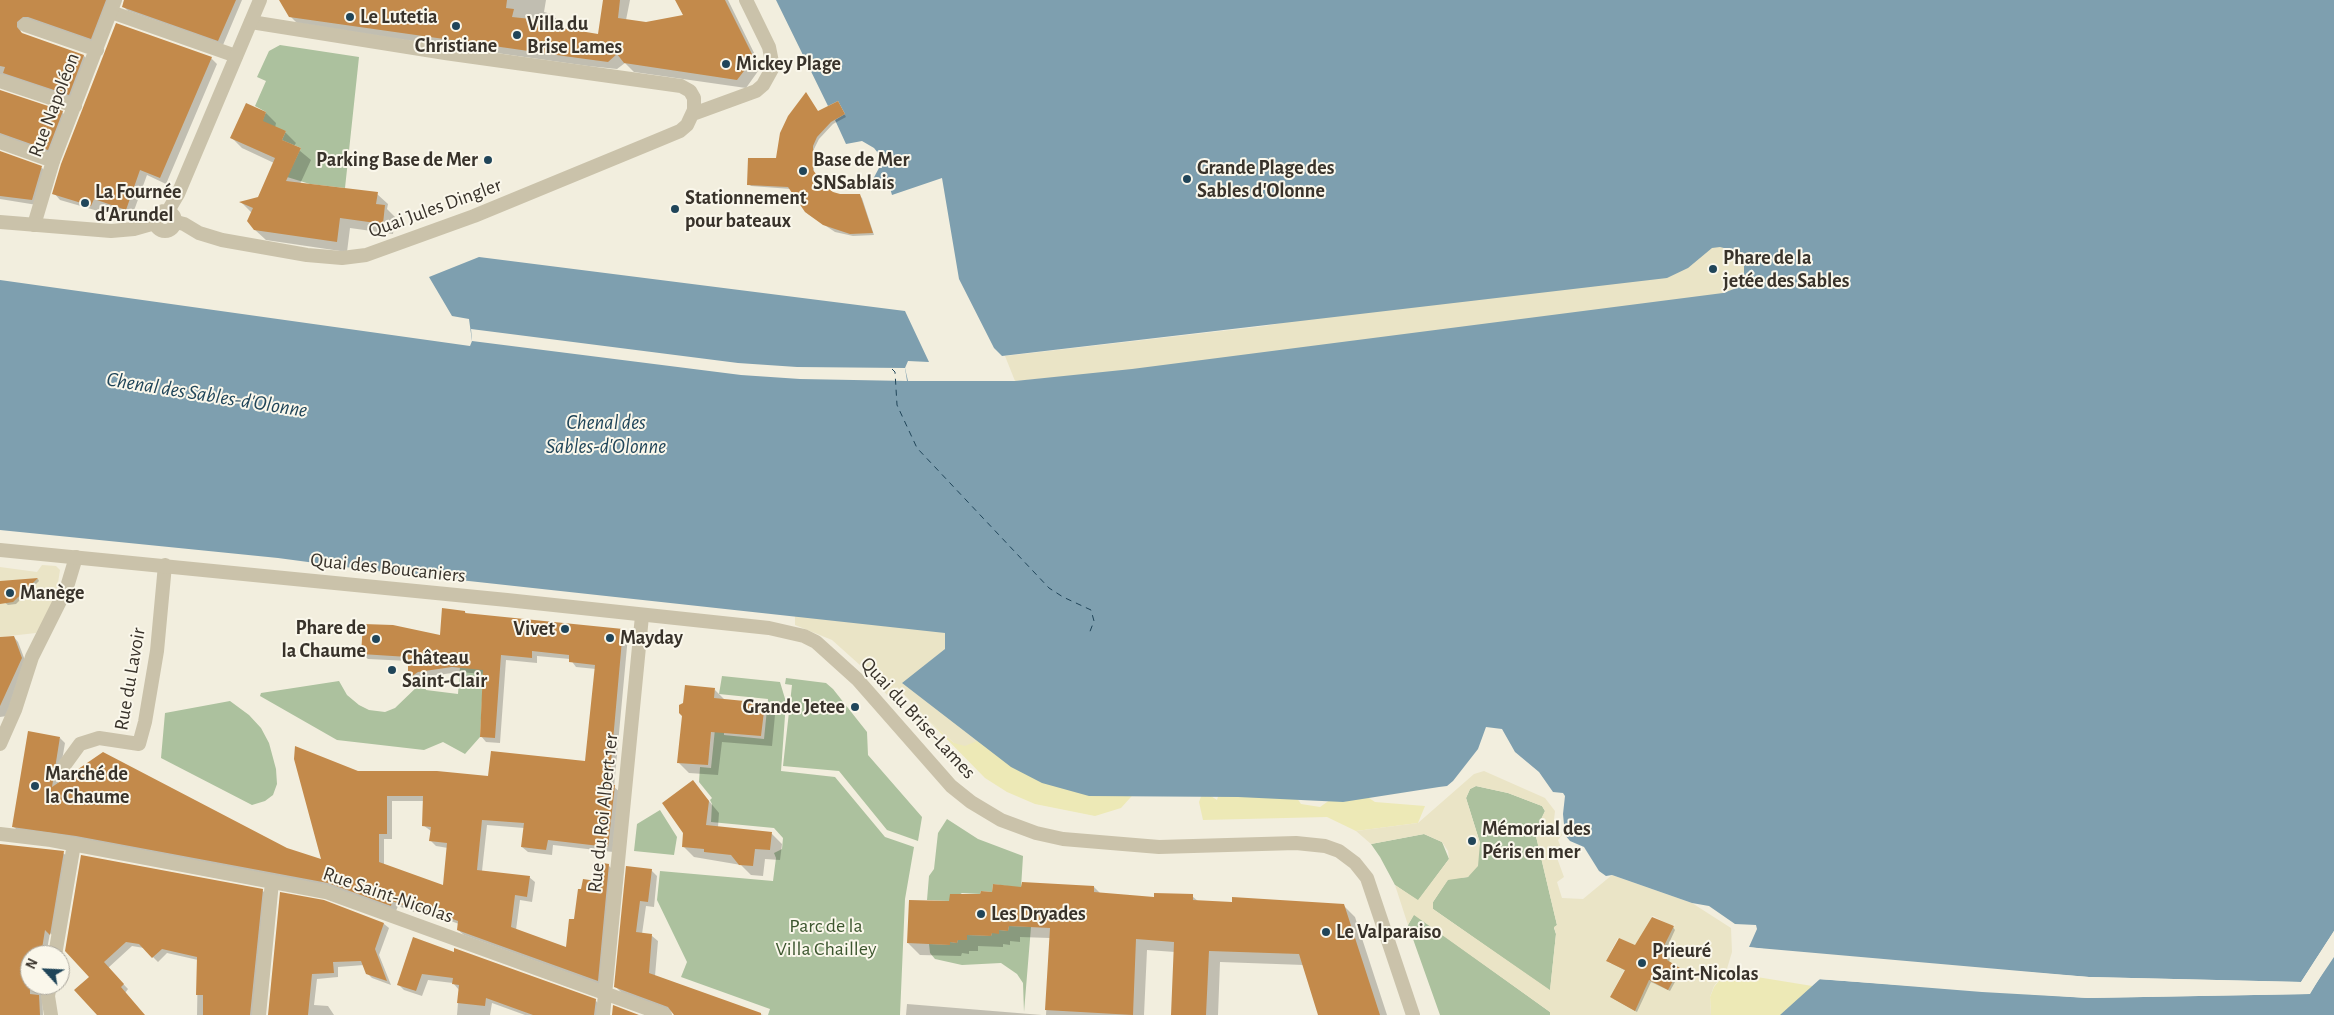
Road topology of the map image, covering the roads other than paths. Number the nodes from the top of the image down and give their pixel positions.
1 (260, 0) edge
2 (746, 0) edge
3 (113, 6) edge
4 (251, 22) junction
5 (25, 26) dead end
6 (97, 50) junction
7 (236, 56) junction
8 (0, 81) edge
9 (75, 106) junction
10 (693, 114) junction
11 (0, 142) edge
12 (53, 161) junction
13 (172, 216) junction
14 (0, 222) edge
15 (34, 225) junction
16 (1, 550) edge
17 (76, 557) junction
18 (165, 565) junction
19 (642, 616) junction
20 (769, 628) joint
21 (0, 744) edge
22 (64, 766) dead end
23 (0, 834) edge
24 (74, 844) junction
25 (272, 882) junction
26 (57, 945) edge
27 (604, 994) junction
28 (48, 995) edge
29 (51, 1015) edge
30 (259, 1015) edge
31 (603, 1015) edge
32 (665, 1015) edge
33 (1413, 1015) edge

1 - 4 street
2 - 10 street
3 - 6 street, Rue Napoléon
3 - 7 street
4 - 7 street
4 - 10 street
5 - 6 street
6 - 9 street, Rue Napoléon
7 - 13 street
8 - 9 street
9 - 12 street, Rue Napoléon
10 - 13 street, Quai Jules Dingler
11 - 12 street
12 - 15 street, Rue Napoléon
13 - 15 street
14 - 15 street
16 - 17 street, Quai des Boucaniers
17 - 18 street, Quai des Boucaniers
17 - 21 street
18 - 19 street, Quai des Boucaniers
18 - 22 street, Rue du Lavoir
19 - 20 street, Quai des Boucaniers
19 - 27 street, Rue du Roi Albert 1er
20 - 33 street, Quai du Brise-Lames
23 - 24 street, Rue Saint-Nicolas
24 - 25 street, Rue Saint-Nicolas
24 - 26 street
25 - 27 street, Rue Saint-Nicolas
25 - 30 street
27 - 31 street, Rue du Roi Albert 1er
27 - 32 street, Rue Saint-Nicolas
28 - 29 street

